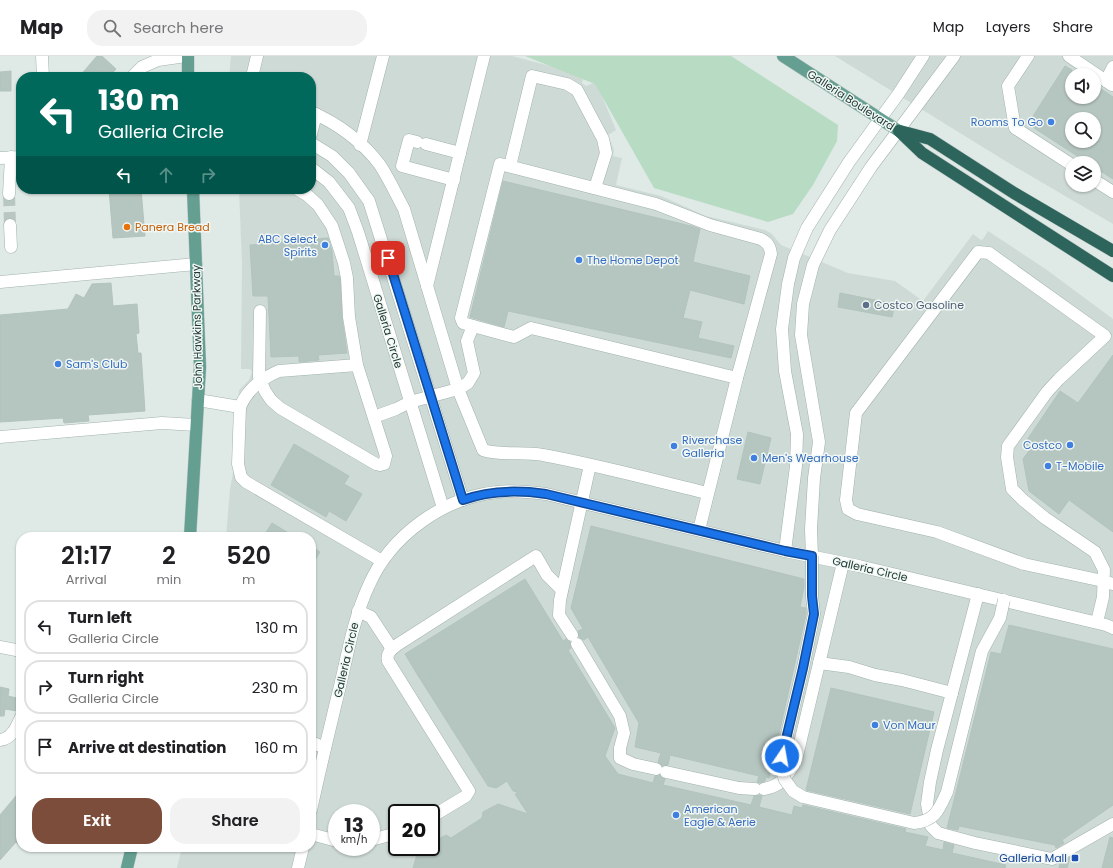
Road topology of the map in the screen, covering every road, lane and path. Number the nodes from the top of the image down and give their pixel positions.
1 (42, 56) edge
2 (187, 56) edge
3 (257, 56) edge
4 (383, 56) edge
5 (484, 56) edge
6 (783, 56) edge
7 (923, 56) edge
8 (954, 56) edge
9 (1028, 56) edge
10 (1069, 56) edge
11 (1113, 67) edge
12 (147, 71) edge
13 (43, 72) edge
14 (137, 72) edge
15 (188, 72) edge
16 (253, 72) edge
17 (1110, 83) edge
18 (316, 114) edge
19 (880, 119) junction
20 (899, 131) junction
21 (360, 144) junction
22 (316, 146) edge
23 (460, 153) junction
24 (11, 157) edge
25 (1065, 160) edge
26 (510, 166) junction
27 (316, 172) edge
28 (454, 180) junction
29 (1101, 184) edge
30 (595, 188) junction
31 (1113, 192) edge
32 (9, 194) tunnel mouth
33 (193, 194) edge
34 (304, 194) edge
35 (10, 225) tunnel mouth
36 (11, 247) dead end
37 (1113, 251) edge
38 (196, 264) junction
39 (1113, 276) edge
40 (0, 282) edge
41 (427, 286) junction
42 (260, 311) dead end
43 (473, 326) junction
44 (1109, 338) edge
45 (357, 365) junction
46 (737, 378) junction
47 (260, 382) junction
48 (458, 389) junction
49 (431, 396) junction
50 (198, 400) junction
51 (410, 402) junction
52 (240, 407) junction
53 (374, 417) junction
54 (196, 426) junction
55 (0, 437) edge
56 (590, 465) junction
57 (707, 493) junction
58 (463, 500) junction
59 (581, 502) junction
60 (443, 508) junction
61 (699, 530) junction
62 (190, 532) edge
63 (785, 551) junction
64 (812, 556) junction
65 (382, 561) junction
66 (843, 563) junction
67 (1108, 583) edge
68 (562, 590) junction
69 (978, 594) junction
70 (1004, 600) junction
71 (358, 611) junction
72 (1097, 622) junction
73 (1113, 628) edge
74 (0, 647) edge
75 (392, 649) junction
76 (16, 650) edge
77 (819, 663) junction
78 (952, 693) junction
79 (16, 726) edge
80 (0, 740) edge
81 (316, 744) edge
82 (325, 748) junction
83 (316, 767) edge
84 (440, 812) edge
85 (1113, 824) edge
86 (316, 835) edge
87 (328, 838) edge
88 (131, 852) edge
89 (302, 852) edge
90 (128, 868) edge
91 (298, 868) edge

1 - 13 street
2 - 12 street
2 - 15 main road
3 - 16 street
4 - 21 street
5 - 23 street
6 - 19 main road, Galleria Boulevard
7 - 19 street
8 - 20 street
9 - 25 street
10 - 17 street
11 - 17 street
12 - 14 street
18 - 21 street
19 - 20 main road, Galleria Boulevard
19 - 63 street
20 - 37 highway
20 - 39 highway
20 - 64 street
21 - 41 street
22 - 49 street, Galleria Circle
23 - 28 street
23 - 28 street
24 - 32 street
26 - 30 street
26 - 30 street
26 - 43 street
27 - 51 street, Galleria Circle
28 - 41 street
29 - 31 street
30 - 46 street
33 - 38 main road, John Hawkins Parkway
34 - 45 street
35 - 36 street
38 - 40 street
38 - 50 main road, John Hawkins Parkway
41 - 48 street
42 - 47 street
43 - 46 street
43 - 48 street
44 - 67 street
44 - 67 street
45 - 47 street
45 - 53 street
46 - 57 street
47 - 52 street
47 - 53 street
48 - 49 street
48 - 56 street
49 - 51 street
49 - 58 street, Galleria Circle
50 - 52 street
50 - 54 main road, John Hawkins Parkway
51 - 53 street
51 - 60 street, Galleria Circle
52 - 65 street
54 - 55 street
54 - 62 main road, John Hawkins Parkway
56 - 57 street
56 - 59 street
57 - 61 street
58 - 59 street, Galleria Circle
58 - 60 street, Galleria Circle
59 - 61 street, Galleria Circle
59 - 68 street
60 - 65 street, Galleria Circle
61 - 63 street, Galleria Circle
63 - 64 street, Galleria Circle
64 - 66 street, Galleria Circle
64 - 70 street, bridge
65 - 71 street, Galleria Circle
66 - 69 street, Galleria Circle
66 - 77 street
67 - 72 street
68 - 75 street
68 - 77 street
69 - 70 street, Galleria Circle
69 - 78 street
70 - 72 street, Galleria Circle
71 - 75 street
71 - 82 street, Galleria Circle
72 - 73 street, Galleria Circle
74 - 76 street
75 - 84 street
77 - 78 street
78 - 85 street
79 - 80 street
81 - 82 street
82 - 83 street, Galleria Circle
86 - 87 street
88 - 90 main road
89 - 91 street

